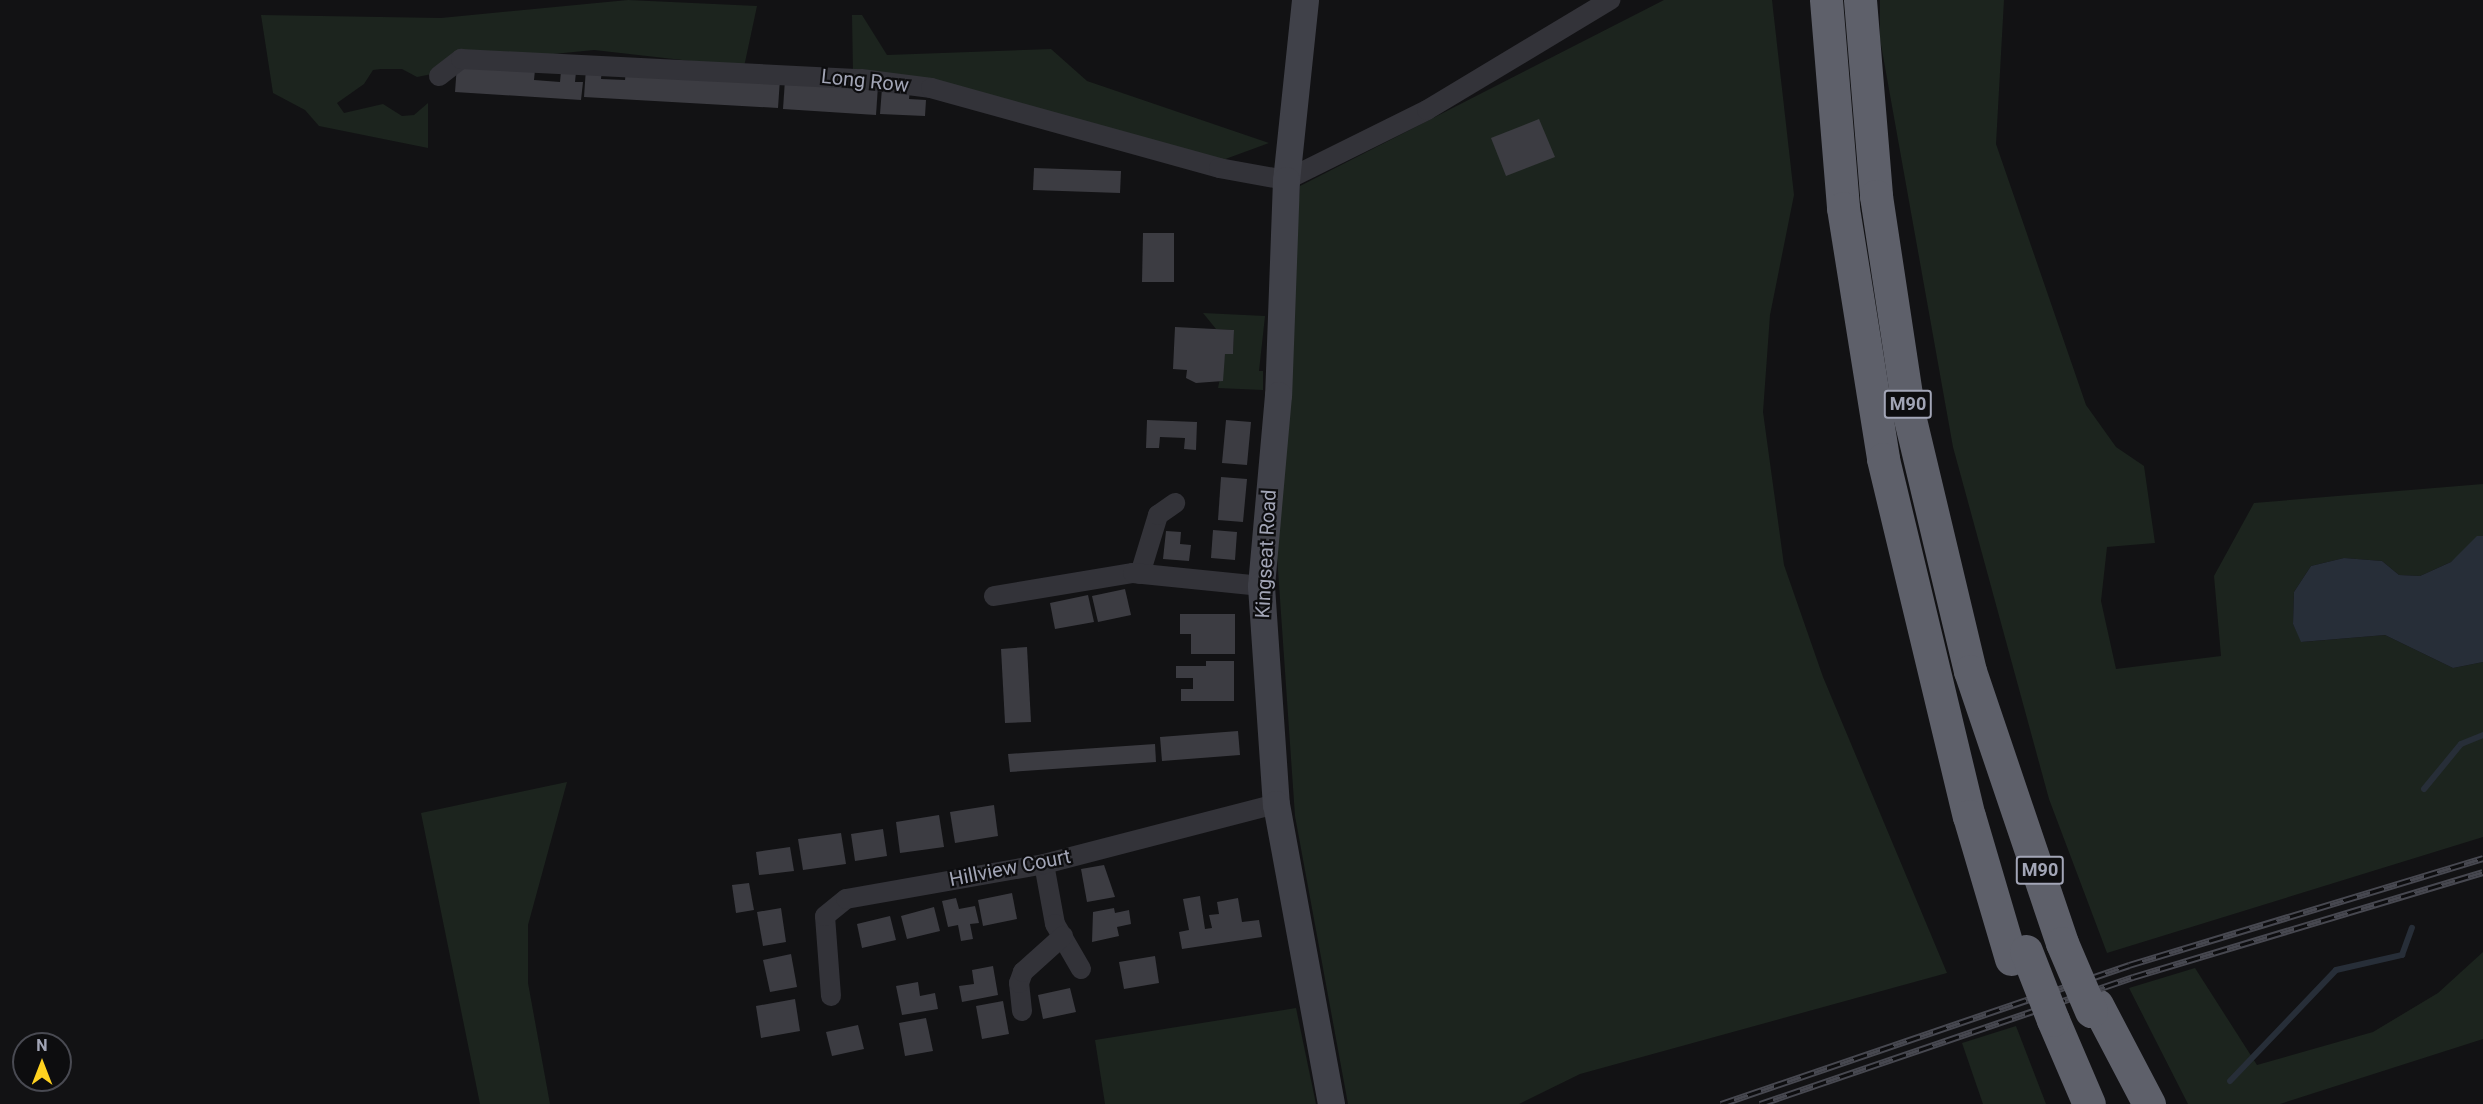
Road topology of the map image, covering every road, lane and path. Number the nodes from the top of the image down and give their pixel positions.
1 (1305, 0) edge
2 (1610, 0) edge
3 (1826, 0) edge
4 (1860, 0) edge
5 (439, 76) dead end
6 (1286, 180) junction
7 (1175, 503) dead end
8 (1140, 574) junction
9 (1261, 586) junction
10 (994, 596) dead end
11 (1276, 804) junction
12 (1044, 864) junction
13 (1063, 936) junction
14 (1081, 969) dead end
15 (831, 996) dead end
16 (2094, 1008) junction
17 (1022, 1011) dead end
18 (2045, 1024) junction
19 (1331, 1104) edge
20 (2069, 1104) edge
21 (2089, 1104) edge
22 (2131, 1104) edge
23 (2149, 1104) edge

1 - 6 street, Kingseat Road
2 - 6 street
3 - 18 highway, M90, bridge
4 - 16 highway, M90, bridge
5 - 6 street, Long Row
6 - 9 street, Kingseat Road
7 - 8 street
8 - 9 street
8 - 10 street
9 - 11 street, Kingseat Road
11 - 12 street, Hillview Court
11 - 19 street, Kingseat Road
12 - 13 street
12 - 15 street, Hillview Court
13 - 14 street
13 - 17 street
16 - 22 highway, M90
16 - 23 highway, M90
18 - 20 highway, M90
18 - 21 highway, M90

